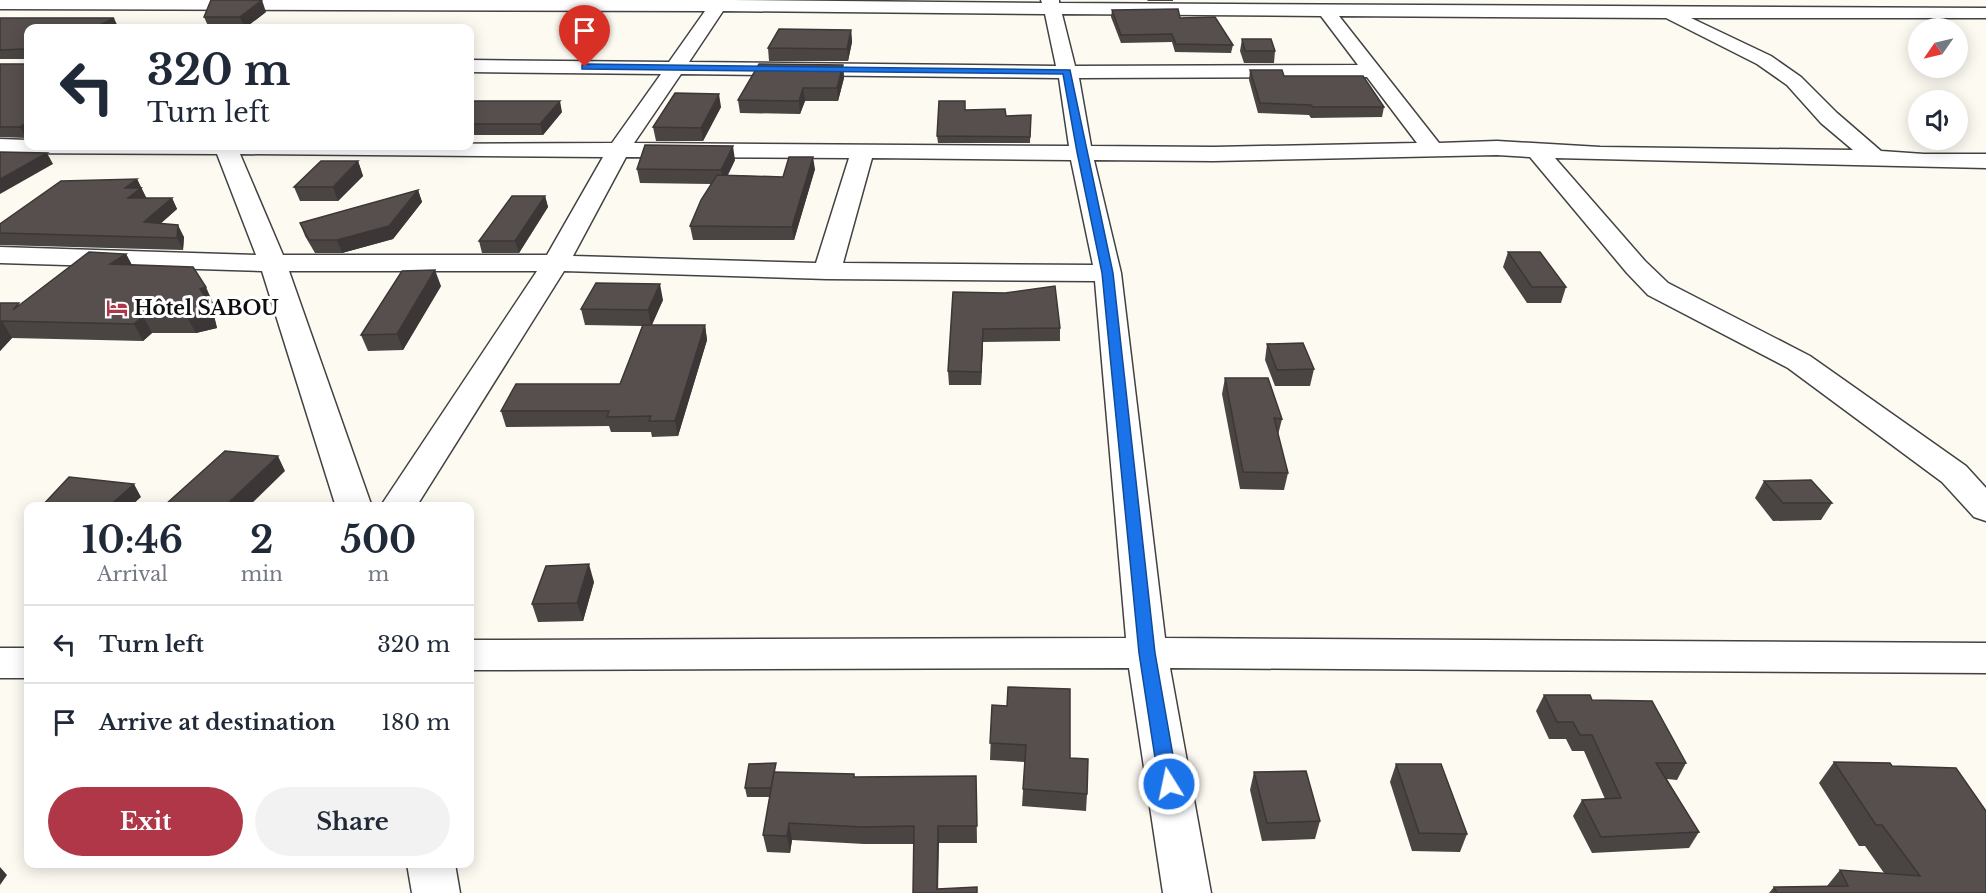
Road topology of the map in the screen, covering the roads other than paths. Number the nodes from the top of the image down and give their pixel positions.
1 (1638, 0) edge
2 (158, 2) edge
3 (720, 3) edge
4 (0, 4) edge
5 (1051, 4) edge
6 (1324, 9) junction
7 (1666, 13) junction
8 (1986, 13) edge
9 (168, 19) dead end
10 (474, 66) edge
11 (677, 68) junction
12 (1372, 71) junction
13 (1067, 72) junction
14 (0, 146) edge
15 (24, 146) edge
16 (474, 148) edge
17 (1432, 148) junction
18 (620, 149) junction
19 (227, 150) edge
20 (863, 150) junction
21 (1537, 151) junction
22 (1081, 152) junction
23 (1875, 157) junction
24 (1924, 161) junction
25 (1986, 161) edge
26 (1986, 179) edge
27 (0, 255) edge
28 (273, 263) junction
29 (556, 263) junction
30 (828, 271) junction
31 (1108, 273) junction
32 (352, 502) edge
33 (401, 502) edge
34 (1986, 509) edge
35 (1147, 653) junction
36 (474, 654) edge
37 (1986, 658) edge
38 (0, 663) edge
39 (24, 663) edge
40 (432, 868) edge
41 (436, 893) edge
42 (1187, 893) edge

1 - 7 street
2 - 3 street
2 - 4 street
2 - 9 street
3 - 5 street
3 - 11 street
5 - 6 street
5 - 13 street
6 - 7 street
6 - 12 street
7 - 8 street
7 - 23 street
10 - 11 street
11 - 13 street
11 - 18 street
12 - 13 street
12 - 17 street
13 - 22 street
14 - 15 street
16 - 18 street
17 - 21 street
17 - 22 street
18 - 20 street
18 - 29 street
19 - 28 street
20 - 22 street
20 - 30 street
21 - 23 street
21 - 34 street
22 - 31 street
23 - 24 street
24 - 25 street
24 - 26 street
27 - 28 street
28 - 29 street
28 - 32 street
29 - 30 street
29 - 33 street
30 - 31 street
31 - 35 street
35 - 36 street
35 - 37 street
35 - 42 street
38 - 39 street
40 - 41 street

